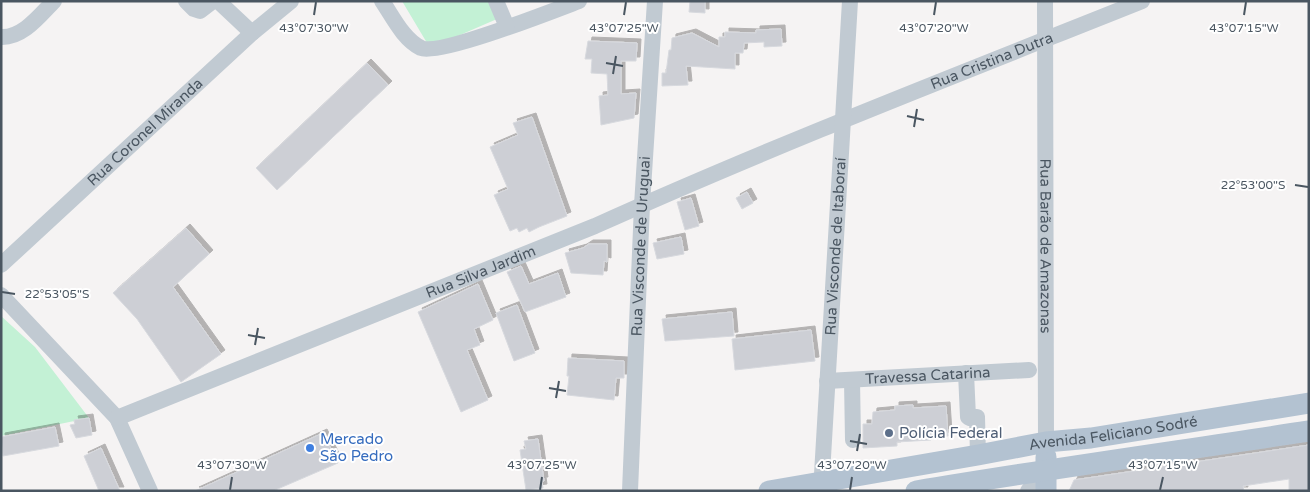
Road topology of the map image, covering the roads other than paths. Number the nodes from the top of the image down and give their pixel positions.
1 (54, 1) edge
2 (186, 1) edge
3 (213, 1) edge
4 (218, 1) edge
5 (291, 1) edge
6 (382, 1) edge
7 (496, 1) edge
8 (579, 1) edge
9 (655, 1) edge
10 (850, 1) edge
11 (1045, 1) edge
12 (1142, 1) edge
13 (507, 27) junction
14 (252, 34) junction
15 (1, 37) edge
16 (1045, 40) junction
17 (843, 122) junction
18 (642, 205) junction
19 (1, 265) edge
20 (1, 295) edge
21 (1029, 370) dead end
22 (966, 373) junction
23 (852, 380) junction
24 (827, 381) junction
25 (1309, 403) edge
26 (117, 418) junction
27 (1309, 431) edge
28 (853, 440) dead end
29 (1046, 442) junction
30 (978, 455) junction
31 (1046, 470) junction
32 (822, 486) edge
33 (150, 491) edge
34 (630, 491) edge
35 (769, 491) edge
36 (916, 491) edge
37 (1028, 491) edge
38 (1046, 491) edge

1 - 15 street
2 - 3 street
4 - 14 street
5 - 14 street, Rua Coronel Miranda
6 - 13 street
7 - 13 street
8 - 13 street
9 - 18 street, Rua Visconde de Uruguai
10 - 17 street, Rua Visconde de Itaboraí
11 - 16 street, Rua Barão de Amazonas
12 - 16 street, Rua Cristina Dutra
14 - 19 street, Rua Coronel Miranda
16 - 17 street, Rua Cristina Dutra
16 - 29 street, Rua Barão de Amazonas
17 - 18 street, Rua Silva Jardim
17 - 24 street, Rua Visconde de Itaboraí
18 - 26 street, Rua Silva Jardim
18 - 34 street, Rua Visconde de Uruguai
20 - 26 street
21 - 22 street, Travessa Catarina
22 - 23 street, Travessa Catarina
22 - 30 street
23 - 24 street, Travessa Catarina
23 - 28 street
24 - 32 street, Rua Visconde de Itaboraí
25 - 29 main road, Avenida Feliciano Sodré
26 - 33 street
27 - 31 main road, Avenida Feliciano Sodré
29 - 30 main road, Avenida Feliciano Sodré
29 - 31 main road, Rua Barão de Amazonas
30 - 32 main road, Avenida Feliciano Sodré
31 - 36 main road, Avenida Feliciano Sodré
31 - 37 street
31 - 38 main road, Rua Barão de Amazonas
32 - 35 main road, Avenida Feliciano Sodré

